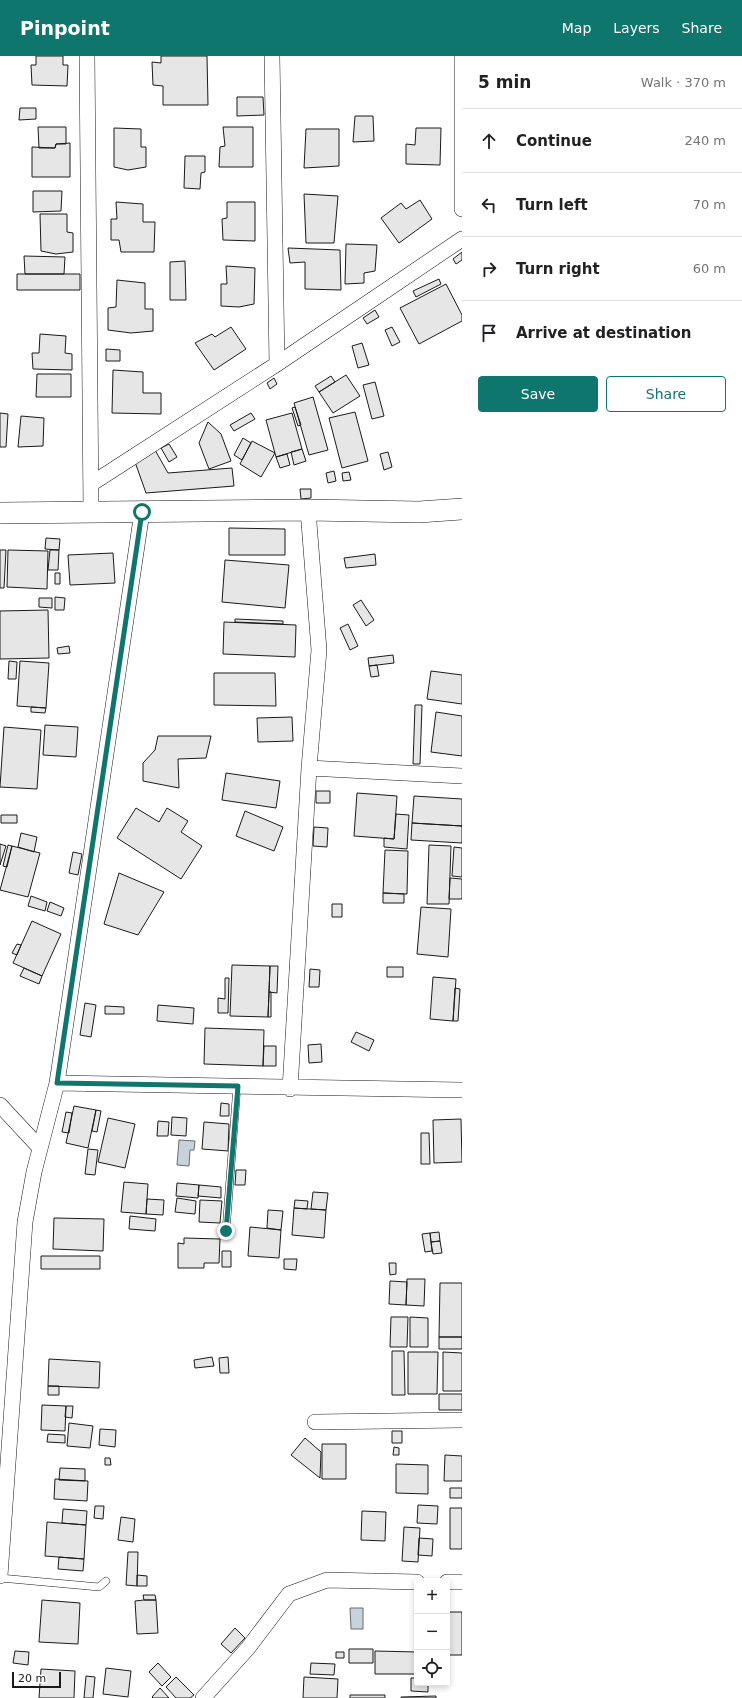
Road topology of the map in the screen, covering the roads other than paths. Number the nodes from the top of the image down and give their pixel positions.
1 (87, 56) edge
2 (272, 56) edge
3 (462, 56) edge
4 (462, 209) edge
5 (462, 239) edge
6 (277, 364) junction
7 (91, 484) junction
8 (462, 509) edge
9 (308, 510) junction
10 (91, 512) junction
11 (142, 512) junction
12 (0, 513) edge
13 (309, 768) junction
14 (462, 776) edge
15 (57, 1083) junction
16 (238, 1086) junction
17 (290, 1089) junction
18 (462, 1090) edge
19 (0, 1105) edge
20 (40, 1148) junction
21 (226, 1231) dead end
22 (462, 1420) edge
23 (315, 1422) dead end
24 (0, 1577) edge
25 (106, 1580) dead end
26 (414, 1582) edge
27 (450, 1582) edge
28 (462, 1582) edge
29 (203, 1698) edge

1 - 7 street
2 - 6 street
3 - 4 street
5 - 6 street
6 - 7 street
7 - 10 street
8 - 9 street
9 - 11 street
9 - 13 street
10 - 11 street
10 - 12 street
11 - 15 street
13 - 14 street
13 - 17 street
15 - 16 street
15 - 20 street
16 - 17 street
16 - 21 lane
17 - 18 street
19 - 20 street
20 - 24 street
22 - 23 street
24 - 25 lane
26 - 29 street
27 - 28 street

